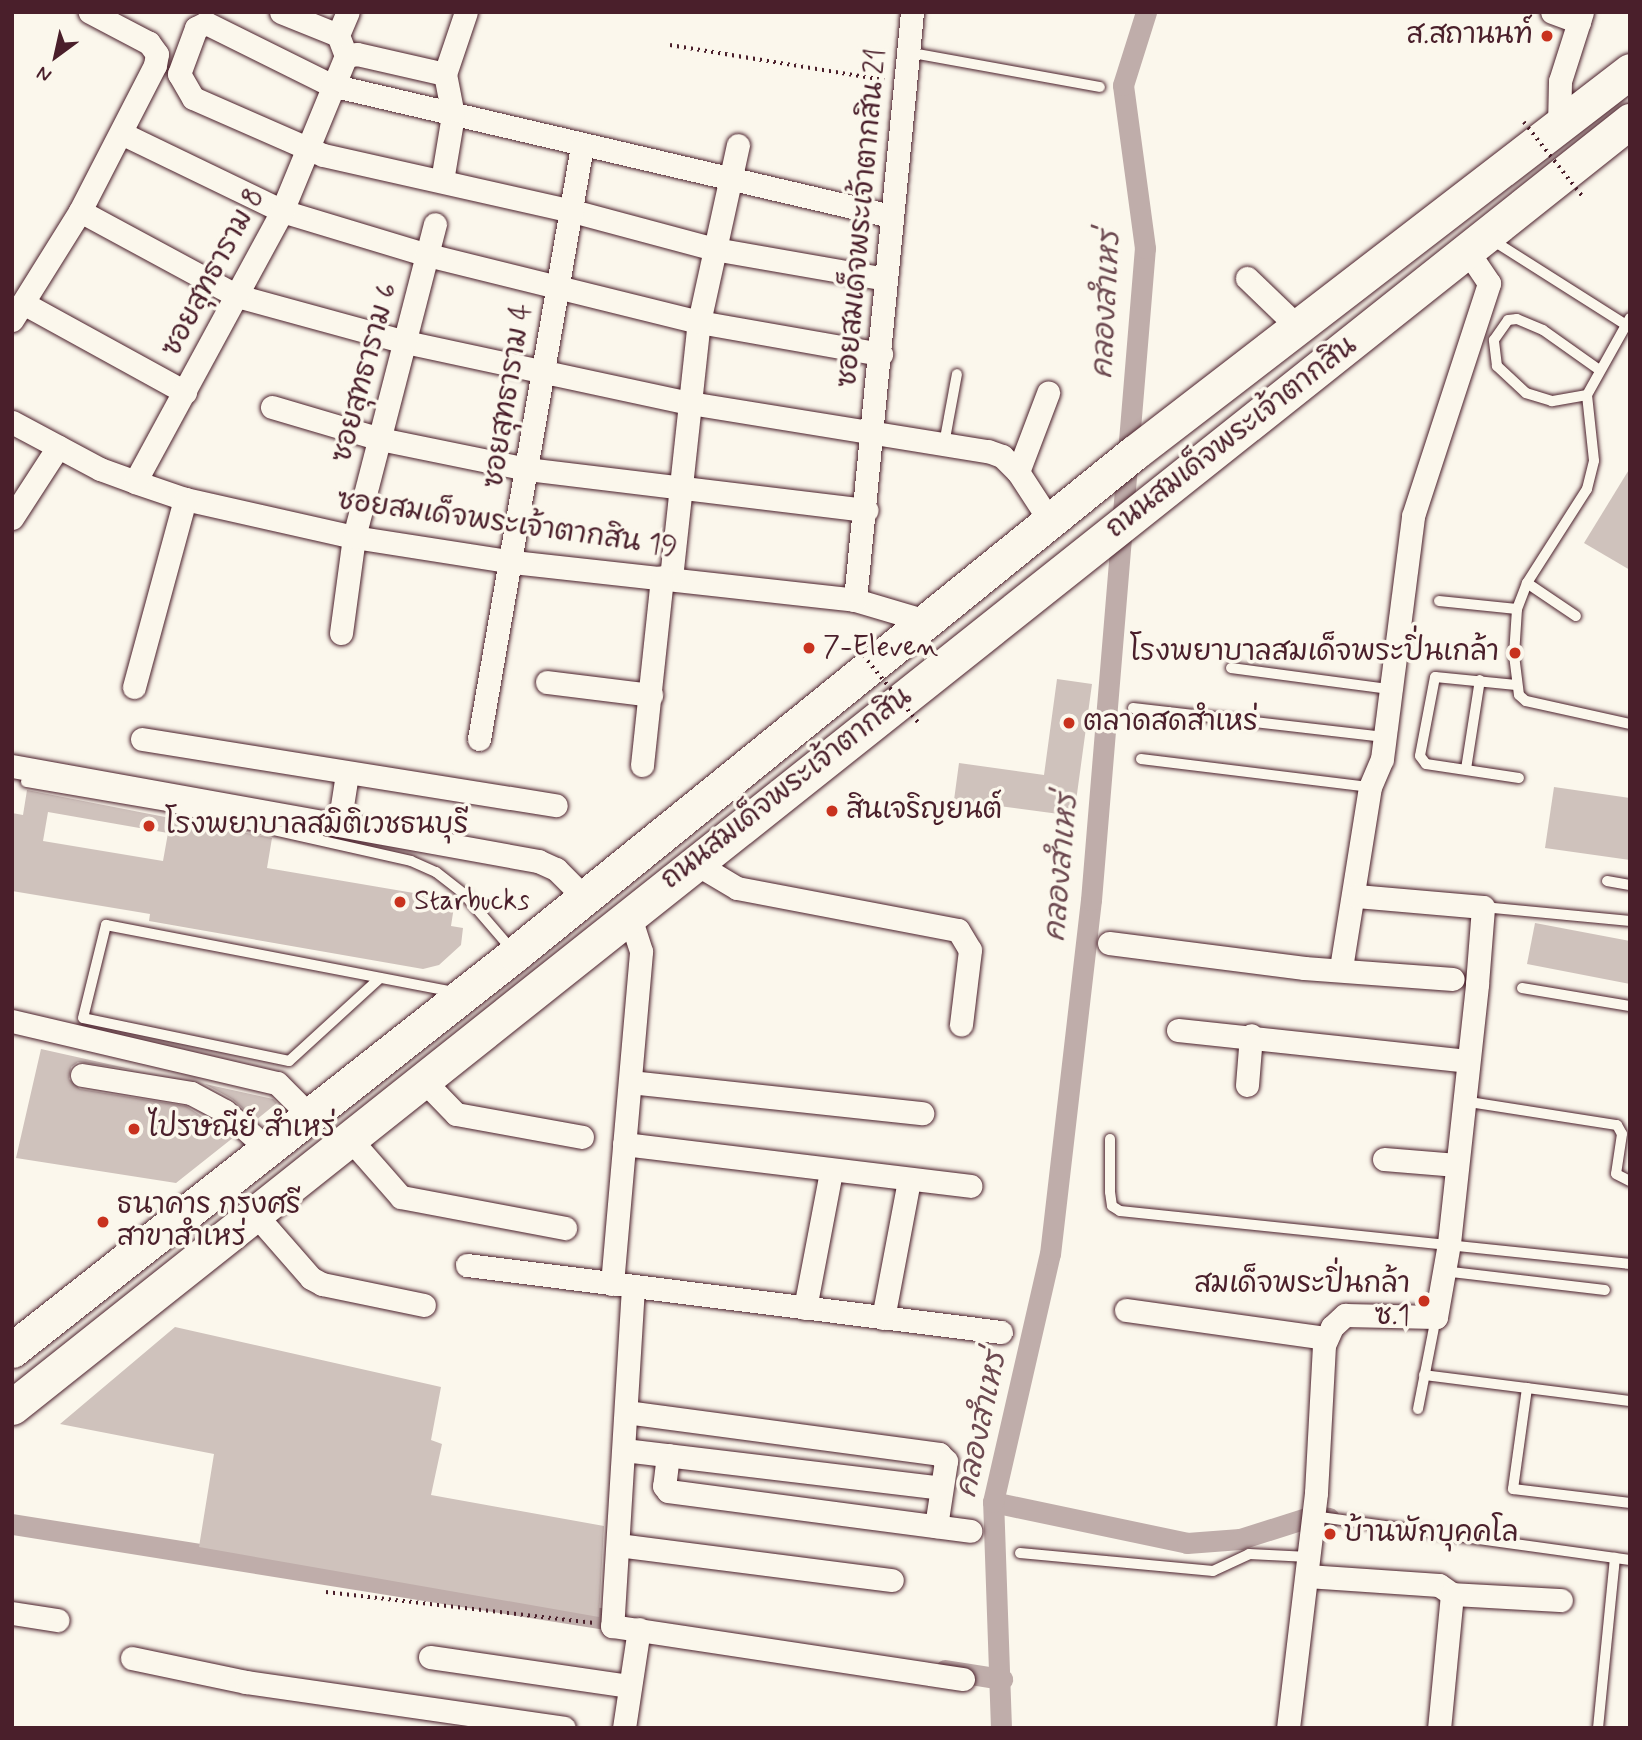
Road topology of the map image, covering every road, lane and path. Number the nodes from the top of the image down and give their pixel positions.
1 (90, 12) edge
2 (281, 12) edge
3 (348, 12) edge
4 (466, 12) edge
5 (912, 12) edge
6 (1552, 12) edge
7 (1581, 17) edge
8 (342, 45) junction
9 (670, 45) dead end
10 (907, 52) junction
11 (1630, 71) edge
12 (445, 74) junction
13 (904, 83) junction
14 (331, 85) junction
15 (1100, 87) dead end
16 (453, 115) junction
17 (1630, 121) edge
18 (1524, 122) dead end
19 (1559, 126) junction
20 (121, 133) junction
21 (737, 145) dead end
22 (582, 146) junction
23 (309, 150) junction
24 (731, 180) junction
25 (442, 181) junction
26 (1583, 197) dead end
27 (80, 211) junction
28 (282, 211) junction
29 (572, 211) junction
30 (891, 216) junction
31 (435, 225) dead end
32 (1478, 245) junction
33 (714, 249) junction
34 (428, 255) junction
35 (1247, 278) dead end
36 (886, 279) junction
37 (558, 284) junction
38 (237, 296) junction
39 (18, 312) edge
40 (1628, 321) edge
41 (699, 322) junction
42 (1299, 328) junction
43 (408, 342) junction
44 (881, 354) junction
45 (1598, 369) junction
46 (540, 373) junction
47 (957, 374) dead end
48 (185, 392) junction
49 (1048, 393) dead end
50 (1587, 395) junction
51 (690, 403) junction
52 (272, 407) dead end
53 (12, 422) edge
54 (874, 430) junction
55 (380, 439) junction
56 (944, 444) junction
57 (58, 447) junction
58 (527, 469) junction
59 (1017, 472) junction
60 (135, 482) junction
61 (681, 491) junction
62 (185, 499) junction
63 (867, 510) junction
64 (1062, 512) junction
65 (12, 517) edge
66 (354, 537) junction
67 (513, 562) junction
68 (667, 578) junction
69 (1527, 583) junction
70 (855, 600) junction
71 (1439, 601) dead end
72 (1517, 610) junction
73 (1576, 616) dead end
74 (926, 621) junction
75 (341, 633) dead end
76 (859, 650) dead end
77 (1231, 667) dead end
78 (1480, 680) junction
79 (547, 681) dead end
80 (1516, 685) junction
81 (134, 687) dead end
82 (1388, 689) junction
83 (650, 695) junction
84 (1133, 708) dead end
85 (918, 722) dead end
86 (1630, 724) edge
87 (1384, 737) junction
88 (142, 738) dead end
89 (479, 739) dead end
90 (1141, 759) dead end
91 (642, 765) dead end
92 (1466, 769) junction
93 (19, 774) edge
94 (347, 774) junction
95 (1519, 778) dead end
96 (1370, 787) junction
97 (556, 804) dead end
98 (339, 825) junction
99 (695, 863) junction
100 (1607, 881) dead end
101 (1630, 885) edge
102 (1356, 896) junction
103 (584, 897) junction
104 (1483, 907) junction
105 (629, 915) junction
106 (1630, 921) edge
107 (1108, 943) dead end
108 (515, 954) junction
109 (1341, 968) junction
110 (380, 978) junction
111 (1453, 979) dead end
112 (1522, 988) dead end
113 (464, 994) junction
114 (1630, 1006) edge
115 (12, 1021) edge
116 (961, 1024) dead end
117 (1178, 1030) dead end
118 (1251, 1035) junction
119 (1467, 1061) junction
120 (82, 1075) dead end
121 (424, 1081) junction
122 (630, 1082) junction
123 (1247, 1085) dead end
124 (1464, 1101) junction
125 (323, 1106) junction
126 (922, 1113) dead end
127 (358, 1133) junction
128 (582, 1137) dead end
129 (1110, 1139) dead end
130 (624, 1144) junction
131 (273, 1145) junction
132 (1384, 1159) dead end
133 (1457, 1165) junction
134 (831, 1172) junction
135 (307, 1173) junction
136 (909, 1180) junction
137 (1630, 1181) edge
138 (970, 1186) dead end
139 (255, 1214) junction
140 (565, 1228) dead end
141 (1449, 1242) junction
142 (1630, 1264) edge
143 (467, 1265) dead end
144 (1443, 1271) junction
145 (623, 1285) junction
146 (1605, 1290) dead end
147 (424, 1305) dead end
148 (805, 1308) junction
149 (1126, 1310) dead end
150 (1436, 1317) junction
151 (883, 1318) junction
152 (1001, 1332) dead end
153 (1326, 1338) junction
154 (12, 1350) edge
155 (1424, 1375) junction
156 (1527, 1388) junction
157 (1630, 1401) edge
158 (12, 1407) edge
159 (1418, 1409) dead end
160 (626, 1412) junction
161 (624, 1450) junction
162 (668, 1455) junction
163 (941, 1488) junction
164 (1630, 1503) edge
165 (1313, 1516) junction
166 (936, 1526) junction
167 (970, 1531) dead end
168 (618, 1545) junction
169 (1020, 1553) dead end
170 (1615, 1558) junction
171 (1630, 1560) edge
172 (1308, 1567) junction
173 (892, 1580) dead end
174 (326, 1592) dead end
175 (1452, 1594) junction
176 (1561, 1600) dead end
177 (12, 1613) edge
178 (57, 1620) dead end
179 (612, 1626) junction
180 (639, 1629) junction
181 (430, 1657) dead end
182 (132, 1658) dead end
183 (963, 1679) dead end
184 (630, 1686) junction
185 (446, 1719) edge
186 (564, 1728) edge
187 (624, 1728) edge
188 (1288, 1728) edge
189 (1439, 1728) edge
190 (1598, 1728) edge

1 - 20 street
2 - 8 street
3 - 8 street, ซอยสุทธาราม 8
4 - 12 street
5 - 10 street, ซอยสมเด็จพระเจ้าตากสิน 21
6 - 7 street
7 - 19 street
8 - 12 street
8 - 14 street, ซอยสุทธาราม 8
9 - 13 path
10 - 13 street, ซอยสมเด็จพระเจ้าตากสิน 21
10 - 15 lane
11 - 19 main road, ถนนสมเด็จพระเจ้าตากสิน
12 - 16 street
13 - 30 street, ซอยสมเด็จพระเจ้าตากสิน 21
14 - 16 street
14 - 23 street, ซอยสุทธาราม 8
14 - 23 street
16 - 22 street
16 - 25 street
17 - 32 main road, ถนนสมเด็จพระเจ้าตากสิน
18 - 26 path, bridge
19 - 42 main road, ถนนสมเด็จพระเจ้าตากสิน
20 - 27 street
20 - 28 street
21 - 24 street
22 - 24 street
22 - 29 street, ซอยสุทธาราม 4
23 - 25 street
23 - 28 street, ซอยสุทธาราม 8
24 - 30 street
24 - 33 street
25 - 29 street
27 - 38 street
27 - 39 street
28 - 34 street
28 - 38 street, ซอยสุทธาราม 8
29 - 33 street
29 - 37 street, ซอยสุทธาราม 4
30 - 36 street, ซอยสมเด็จพระเจ้าตากสิน 21
31 - 34 street, ซอยสุทธาราม 6
32 - 40 lane
32 - 82 street
32 - 99 main road, ถนนสมเด็จพระเจ้าตากสิน
33 - 36 street
33 - 41 street
34 - 37 street
34 - 43 street, ซอยสุทธาราม 6
35 - 42 street
36 - 44 street, ซอยสมเด็จพระเจ้าตากสิน 21
37 - 41 street
37 - 46 street, ซอยสุทธาราม 4
38 - 43 street
38 - 48 street, ซอยสุทธาราม 8
39 - 48 street
40 - 45 lane
41 - 44 street
41 - 51 street
42 - 64 main road, ถนนสมเด็จพระเจ้าตากสิน
43 - 46 street
43 - 55 street, ซอยสุทธาราม 6
44 - 54 street, ซอยสมเด็จพระเจ้าตากสิน 21
45 - 50 lane
45 - 50 lane
46 - 51 street
46 - 58 street, ซอยสุทธาราม 4
47 - 56 lane
48 - 60 street, ซอยสุทธาราม 8
49 - 59 street
50 - 69 lane
51 - 54 street
51 - 61 street
52 - 55 street
53 - 57 street, ซอยสมเด็จพระเจ้าตากสิน 19
54 - 56 street
54 - 63 street, ซอยสมเด็จพระเจ้าตากสิน 21
55 - 58 street
55 - 66 street, ซอยสุทธาราม 6
56 - 59 street
57 - 60 street, ซอยสมเด็จพระเจ้าตากสิน 19
57 - 65 street
58 - 61 street
58 - 67 street, ซอยสุทธาราม 4
59 - 64 street
60 - 62 street, ซอยสมเด็จพระเจ้าตากสิน 19
61 - 63 street
61 - 68 street
62 - 66 street, ซอยสมเด็จพระเจ้าตากสิน 19
62 - 81 street
63 - 70 street, ซอยสมเด็จพระเจ้าตากสิน 21
64 - 74 main road, ถนนสมเด็จพระเจ้าตากสิน
66 - 67 street, ซอยสมเด็จพระเจ้าตากสิน 19
66 - 75 street, ซอยสุทธาราม 6
67 - 68 street, ซอยสมเด็จพระเจ้าตากสิน 19
67 - 89 street, ซอยสุทธาราม 4
68 - 70 street, ซอยสมเด็จพระเจ้าตากสิน 19
68 - 83 street
69 - 72 lane
69 - 73 lane
70 - 74 street, ซอยสมเด็จพระเจ้าตากสิน 19
71 - 72 lane
72 - 80 lane
74 - 103 main road, ถนนสมเด็จพระเจ้าตากสิน
76 - 85 path, bridge
77 - 82 lane
78 - 80 lane
78 - 92 lane
78 - 92 lane
79 - 83 street
80 - 86 lane
82 - 87 street
83 - 91 street
84 - 87 lane
87 - 96 street
88 - 94 street
90 - 96 lane
92 - 95 lane
93 - 98 street
93 - 108 lane
94 - 97 street
94 - 98 street
96 - 102 street
98 - 103 street
99 - 105 main road, ถนนสมเด็จพระเจ้าตากสิน
99 - 116 street
100 - 101 lane
102 - 104 street
102 - 109 street
103 - 108 main road, ถนนสมเด็จพระเจ้าตากสิน
104 - 106 lane
104 - 119 street
105 - 121 main road, ถนนสมเด็จพระเจ้าตากสิน
105 - 122 street
107 - 109 street
108 - 113 main road, ถนนสมเด็จพระเจ้าตากสิน
109 - 111 street
110 - 110 lane
110 - 113 lane
112 - 114 lane
113 - 125 main road, ถนนสมเด็จพระเจ้าตากสิน
115 - 125 street
117 - 118 street
118 - 119 street
118 - 123 street
119 - 124 street
120 - 131 street
121 - 127 main road, ถนนสมเด็จพระเจ้าตากสิน
121 - 128 street
122 - 126 street
122 - 130 street
124 - 133 street
124 - 137 lane
125 - 127 main road
125 - 131 main road, ถนนสมเด็จพระเจ้าตากสิน
127 - 135 main road, ถนนสมเด็จพระเจ้าตากสิน
127 - 140 street
129 - 141 lane
130 - 134 street
130 - 145 street
131 - 135 main road
131 - 154 main road, ถนนสมเด็จพระเจ้าตากสิน
132 - 133 street
133 - 141 street
134 - 136 street
134 - 148 street
135 - 139 main road, ถนนสมเด็จพระเจ้าตากสิน
136 - 138 street
136 - 151 street
139 - 147 street
139 - 158 main road, ถนนสมเด็จพระเจ้าตากสิน
141 - 142 lane
141 - 144 street
143 - 145 street
144 - 146 lane
144 - 150 street
145 - 148 street
145 - 160 street
148 - 151 street
149 - 153 street
150 - 153 street
150 - 155 lane
151 - 152 street
153 - 165 street
155 - 156 lane
155 - 159 lane
156 - 157 lane
156 - 164 lane
160 - 161 street
160 - 163 street
161 - 162 street
161 - 168 street
162 - 163 street
162 - 166 street
163 - 166 street
165 - 170 lane
165 - 172 street
166 - 167 street
168 - 173 street
168 - 179 street
169 - 172 lane
170 - 171 lane
170 - 190 lane
172 - 175 street
172 - 188 street
174 - 179 path
175 - 176 street
175 - 189 street
177 - 178 street
179 - 180 street
180 - 183 street
180 - 184 street
181 - 184 street
182 - 185 street
184 - 187 street
185 - 186 street

